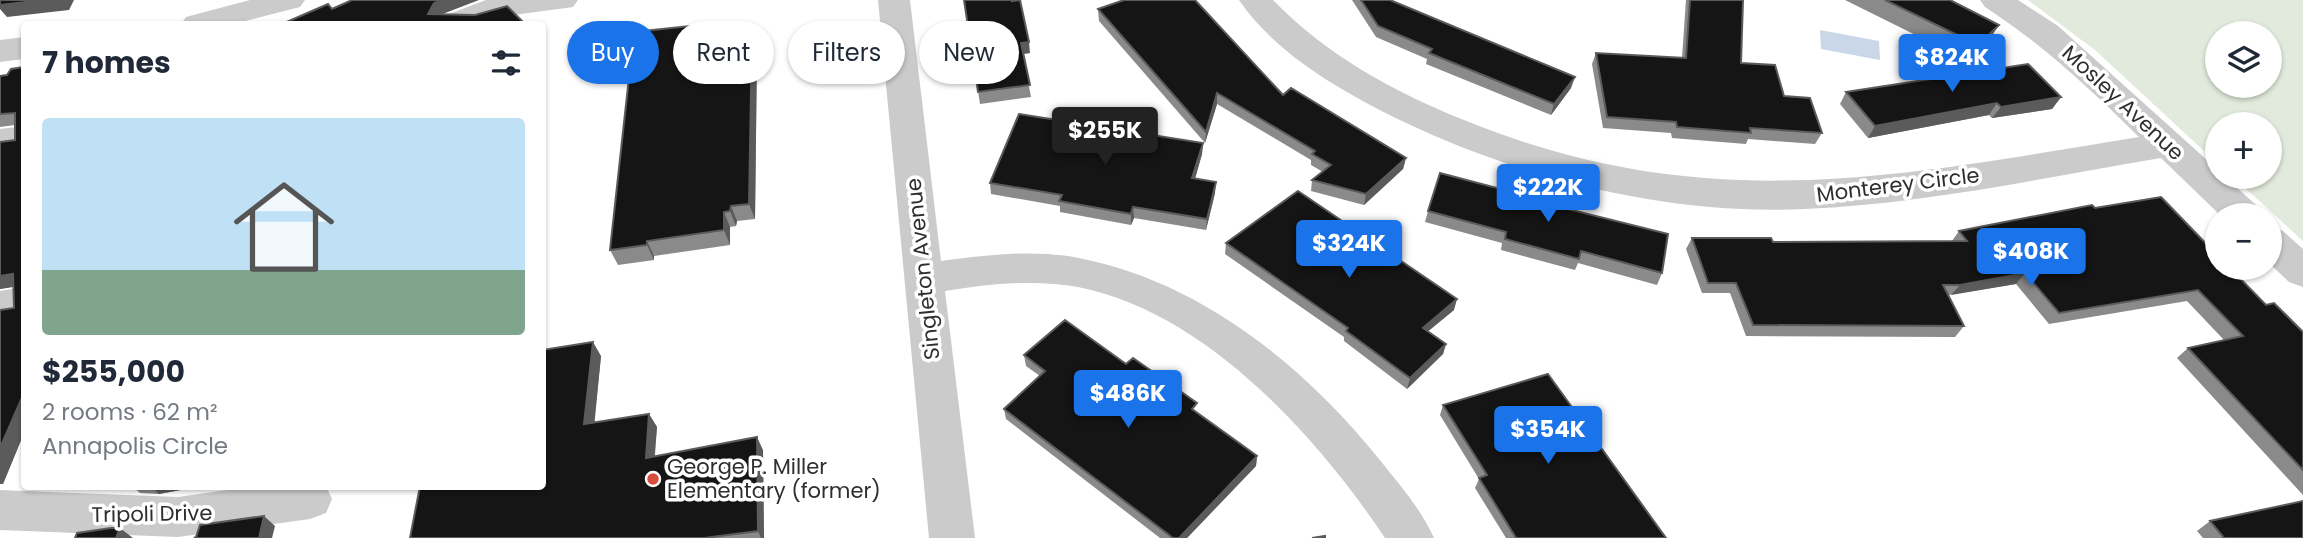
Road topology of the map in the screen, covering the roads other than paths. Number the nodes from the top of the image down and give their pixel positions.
1 (289, 0) edge
2 (562, 0) edge
3 (894, 0) edge
4 (1255, 0) edge
5 (1996, 0) edge
6 (217, 21) edge
7 (460, 21) edge
8 (21, 48) edge
9 (0, 51) edge
10 (21, 138) edge
11 (0, 141) edge
12 (2168, 144) junction
13 (2230, 203) edge
14 (2282, 252) edge
15 (2303, 272) edge
16 (924, 279) junction
17 (21, 302) edge
18 (0, 306) edge
19 (310, 499) dead end
20 (27, 512) edge
21 (952, 538) edge
22 (1411, 538) edge

1 - 6 street
2 - 7 street
3 - 16 street, Singleton Avenue
4 - 12 street, Monterey Circle
5 - 12 street, Mosley Avenue
8 - 9 street
10 - 11 street
12 - 13 street, Mosley Avenue
14 - 15 street
16 - 21 street, Singleton Avenue
16 - 22 street
17 - 18 street
19 - 20 street, Tripoli Drive

